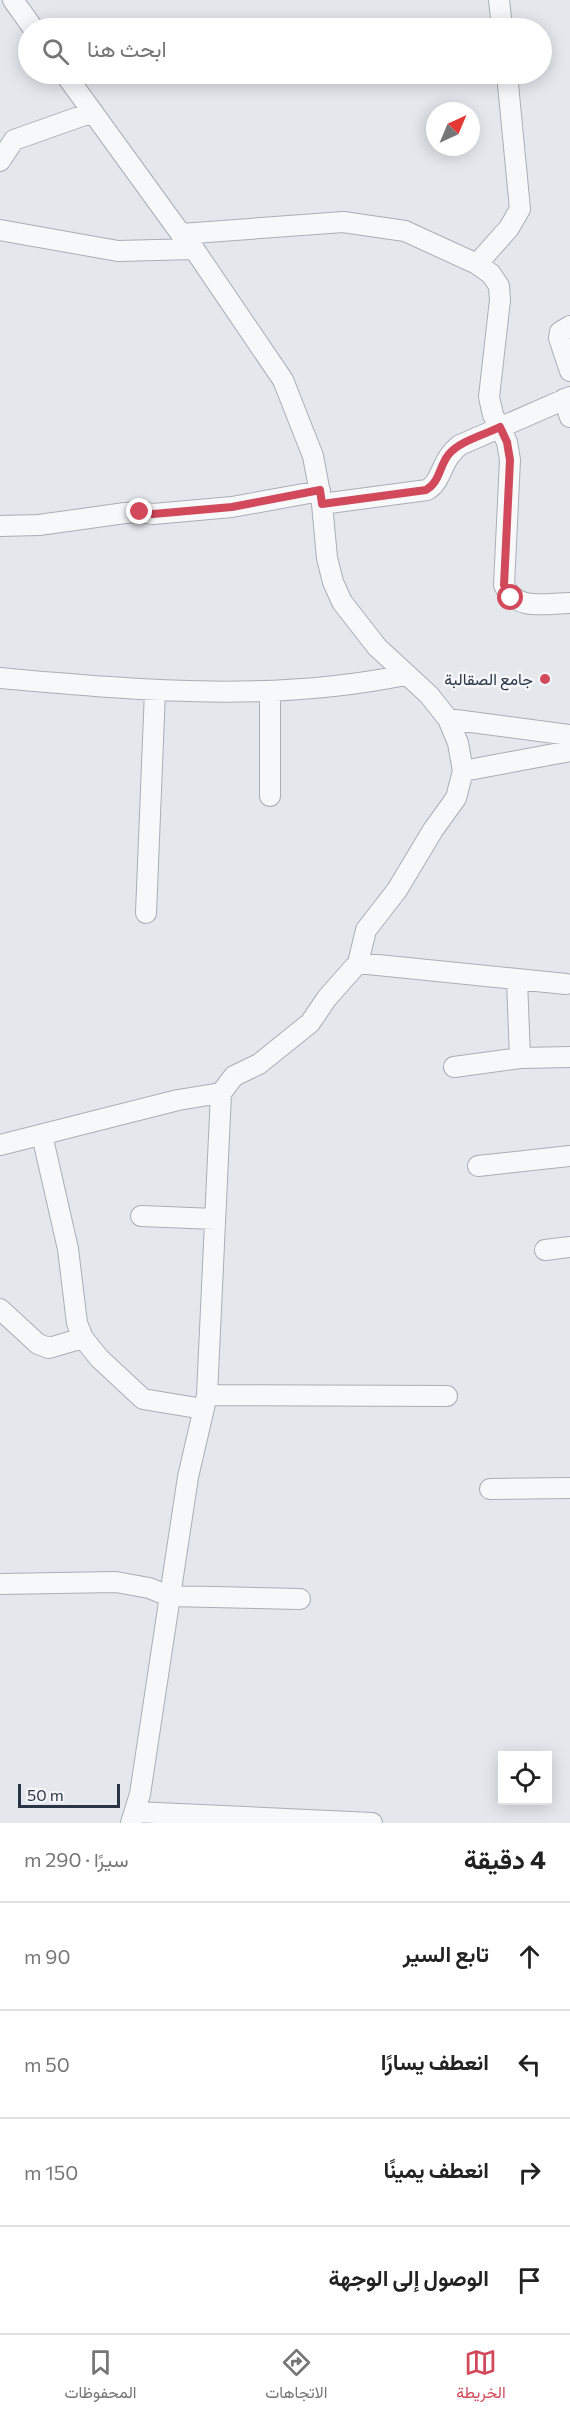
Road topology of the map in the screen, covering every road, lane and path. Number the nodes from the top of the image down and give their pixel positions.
1 (13, 0) edge
2 (499, 0) edge
3 (26, 18) edge
4 (501, 18) edge
5 (72, 84) edge
6 (508, 84) edge
7 (93, 112) junction
8 (0, 161) edge
9 (0, 230) edge
10 (188, 242) junction
11 (477, 264) junction
12 (570, 326) edge
13 (570, 371) edge
14 (568, 405) edge
15 (500, 427) junction
16 (321, 497) junction
17 (0, 526) edge
18 (570, 603) edge
19 (405, 675) junction
20 (0, 678) edge
21 (155, 691) junction
22 (270, 693) junction
23 (448, 719) junction
24 (570, 735) edge
25 (570, 751) edge
26 (463, 771) junction
27 (270, 796) dead end
28 (146, 913) dead end
29 (358, 963) junction
30 (517, 980) junction
31 (566, 984) dead end
32 (570, 1057) edge
33 (520, 1058) junction
34 (454, 1067) dead end
35 (221, 1093) junction
36 (42, 1135) junction
37 (0, 1145) edge
38 (570, 1156) edge
39 (478, 1166) dead end
40 (141, 1216) dead end
41 (215, 1219) junction
42 (570, 1247) edge
43 (545, 1250) dead end
44 (0, 1309) edge
45 (83, 1338) junction
46 (447, 1396) dead end
47 (205, 1402) junction
48 (570, 1488) edge
49 (490, 1490) dead end
50 (0, 1584) edge
51 (170, 1596) junction
52 (300, 1599) dead end
53 (133, 1817) edge
54 (255, 1820) edge
55 (336, 1822) edge
56 (372, 1823) edge

1 - 3 street
2 - 4 street
5 - 7 street
6 - 11 street
7 - 8 street
7 - 10 street
9 - 10 street
10 - 11 street
10 - 16 street
11 - 15 street
12 - 13 street
14 - 15 street
15 - 16 street
15 - 18 street
16 - 17 street
16 - 19 street
19 - 22 street
19 - 23 street
20 - 21 street
21 - 22 street
21 - 28 street
22 - 27 street
23 - 24 street
23 - 26 street
25 - 26 street
26 - 29 street
29 - 30 street
29 - 35 street
30 - 31 street
30 - 33 street
32 - 33 street
33 - 34 street
35 - 36 street
35 - 41 street
36 - 37 street
36 - 45 street
38 - 39 street
40 - 41 street
41 - 47 street
42 - 43 street
44 - 45 street
45 - 47 street
46 - 47 street
47 - 51 street
48 - 49 street
50 - 51 street
51 - 52 street
51 - 53 street
53 - 54 street
54 - 55 street
55 - 56 street

